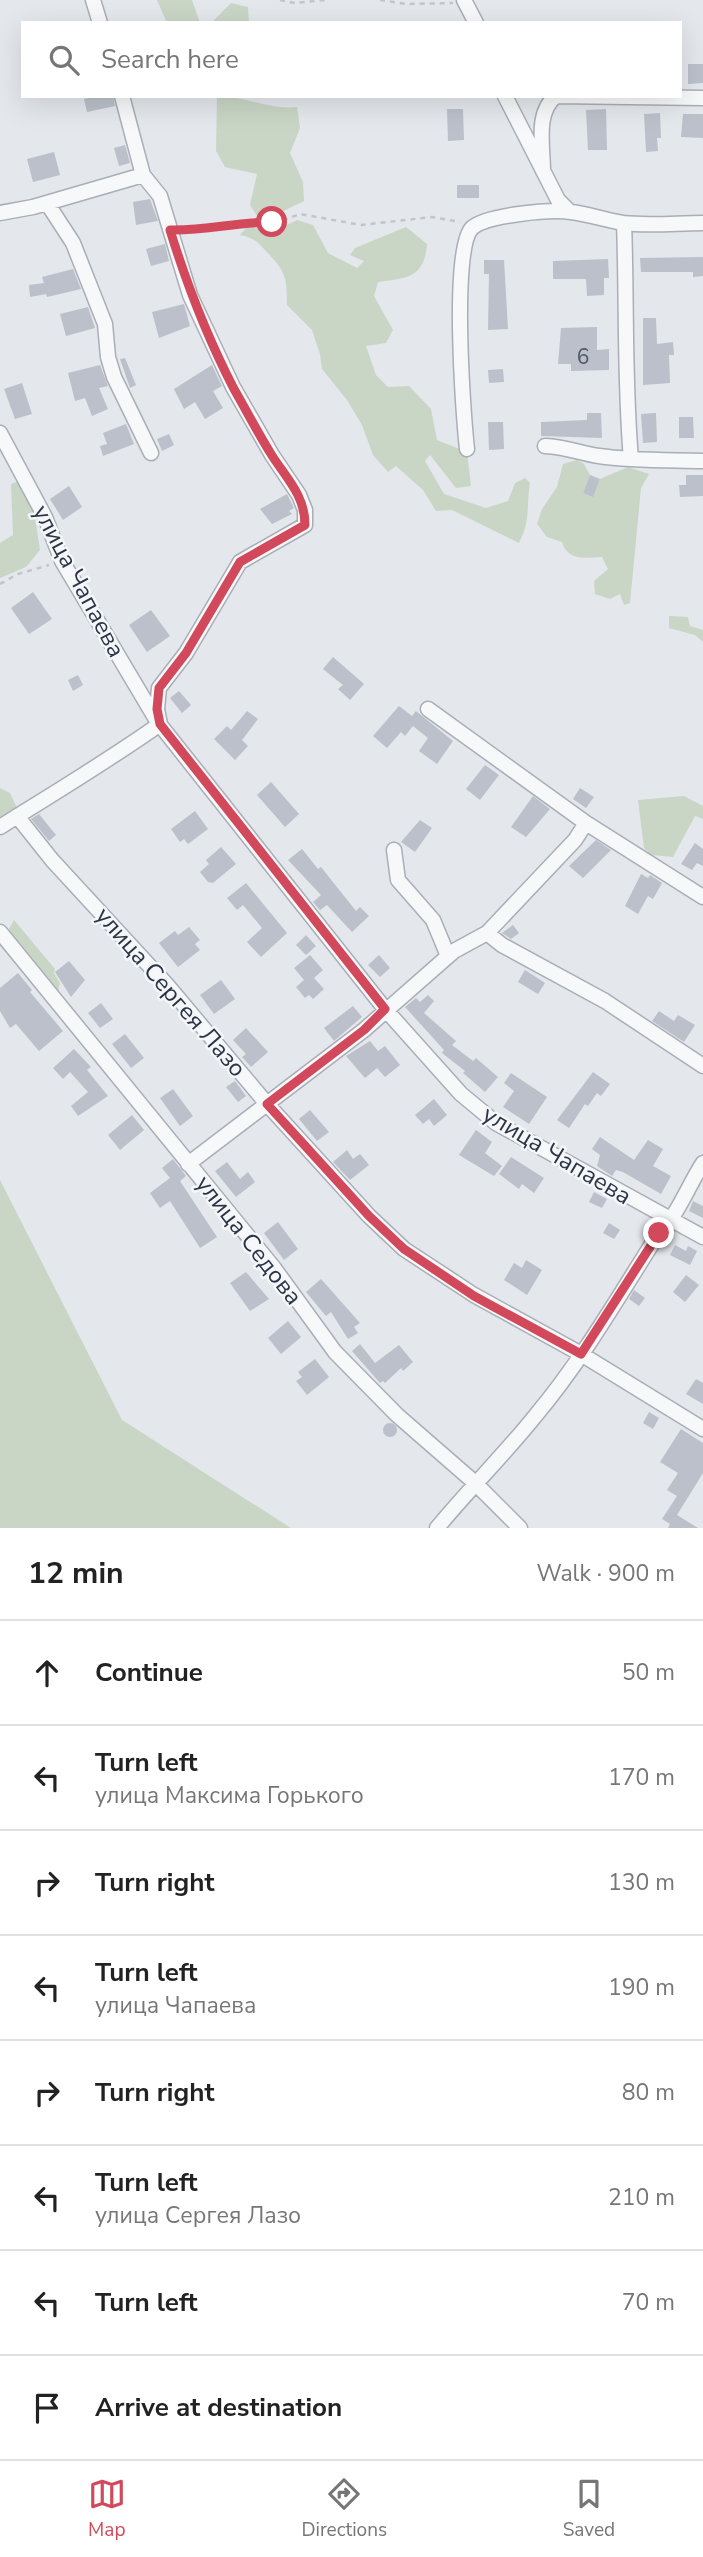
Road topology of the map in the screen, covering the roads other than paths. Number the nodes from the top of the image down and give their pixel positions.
1 (93, 0) edge
2 (465, 2) edge
3 (99, 21) edge
4 (475, 21) edge
5 (123, 98) edge
6 (506, 98) edge
7 (553, 98) edge
8 (654, 98) edge
9 (703, 99) edge
10 (543, 171) junction
11 (144, 175) junction
12 (47, 203) junction
13 (569, 211) junction
14 (0, 213) edge
15 (624, 223) junction
16 (703, 223) edge
17 (0, 433) edge
18 (545, 446) dead end
19 (467, 449) dead end
20 (151, 453) dead end
21 (631, 459) junction
22 (703, 460) edge
23 (428, 709) dead end
24 (160, 724) junction
25 (17, 816) junction
26 (586, 823) junction
27 (0, 827) edge
28 (394, 850) dead end
29 (703, 897) edge
30 (0, 932) edge
31 (487, 933) junction
32 (448, 956) junction
33 (385, 1009) junction
34 (703, 1066) edge
35 (267, 1104) junction
36 (703, 1163) edge
37 (188, 1164) junction
38 (674, 1219) junction
39 (703, 1237) edge
40 (581, 1354) junction
41 (703, 1429) edge
42 (474, 1482) junction
43 (438, 1528) edge
44 (520, 1528) edge

1 - 3 street
2 - 4 street
5 - 11 street
6 - 10 street
7 - 10 street
8 - 9 street
10 - 13 street
11 - 12 street
11 - 24 street
12 - 14 street
12 - 20 street
13 - 15 street
13 - 19 street
15 - 16 street
15 - 21 street
17 - 24 street, улица Чапаева
18 - 21 street
21 - 22 street
23 - 26 street
24 - 25 street
24 - 33 street, улица Чапаева
25 - 27 street
25 - 35 street, улица Сергея Лазо
26 - 29 street
26 - 31 street
28 - 32 street
30 - 37 street, улица Седова
31 - 32 street
31 - 34 street
32 - 33 street
33 - 35 street
33 - 38 street, улица Чапаева
35 - 37 street
35 - 40 street, улица Сергея Лазо
36 - 38 street
37 - 42 street, улица Седова
38 - 39 street, улица Чапаева
38 - 40 street
40 - 41 street, улица Сергея Лазо
40 - 42 street
42 - 43 street
42 - 44 street, улица Седова

